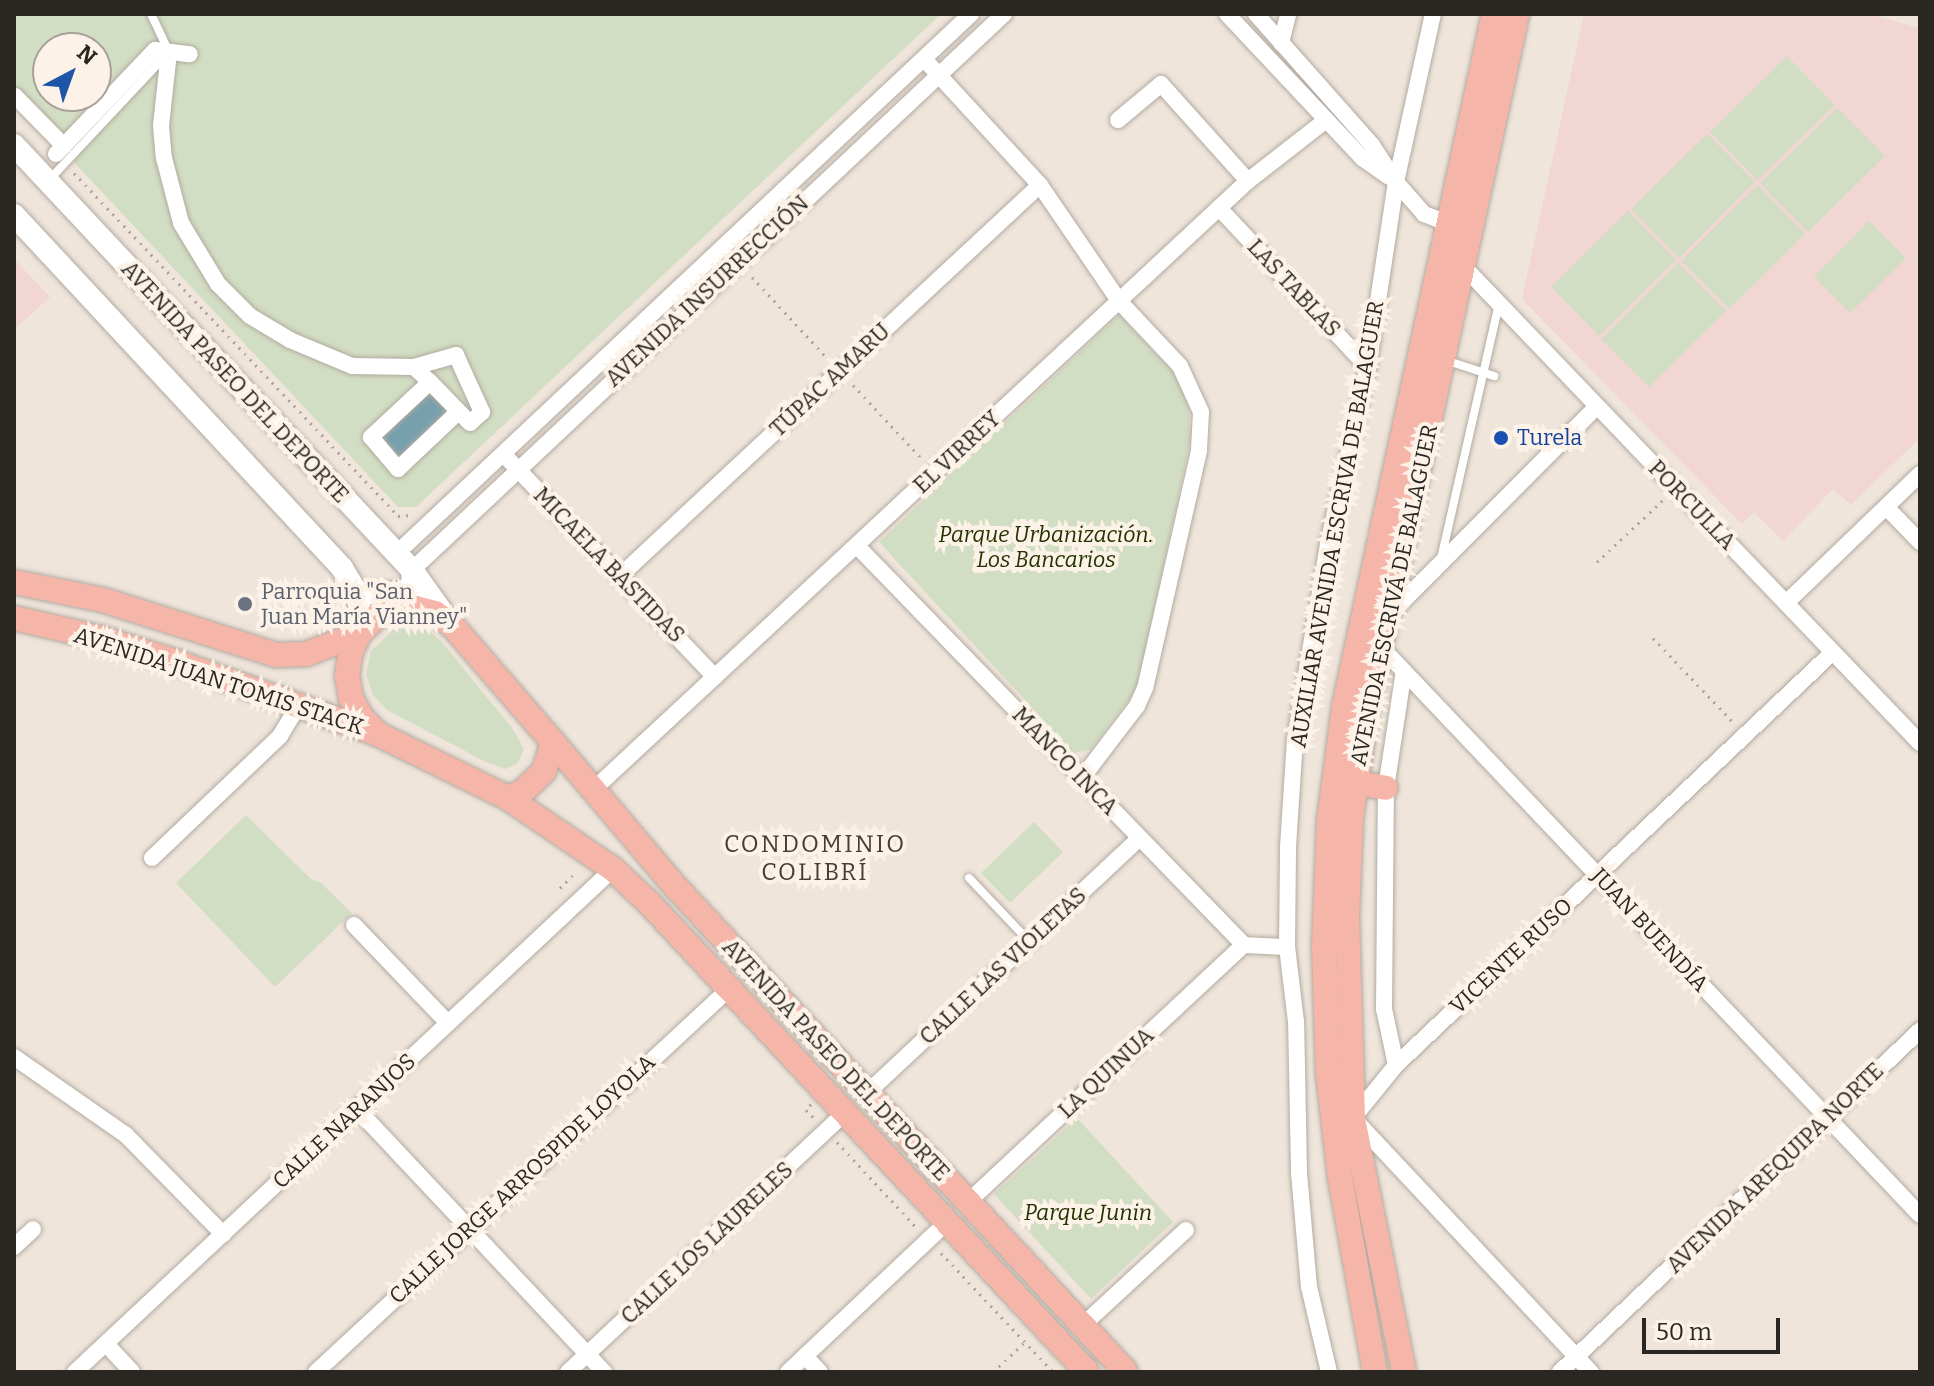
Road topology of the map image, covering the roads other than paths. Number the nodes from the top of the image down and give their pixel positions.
1 (151, 14) edge
2 (971, 14) edge
3 (1004, 14) edge
4 (1227, 14) edge
5 (1256, 14) edge
6 (1288, 14) edge
7 (1433, 14) edge
8 (1494, 14) edge
9 (1517, 14) edge
10 (1281, 43) junction
11 (169, 52) junction
12 (190, 54) dead end
13 (924, 59) junction
14 (940, 75) junction
15 (15, 96) edge
16 (1118, 120) dead end
17 (1326, 120) junction
18 (14, 145) edge
19 (62, 154) junction
20 (48, 181) junction
21 (1248, 181) junction
22 (1396, 182) junction
23 (1040, 185) junction
24 (1219, 208) junction
25 (14, 215) edge
26 (1450, 224) junction
27 (1464, 267) junction
28 (1119, 301) junction
29 (1499, 303) junction
30 (1444, 359) junction
31 (414, 367) junction
32 (1368, 367) junction
33 (1490, 374) junction
34 (430, 382) junction
35 (1597, 406) junction
36 (458, 412) junction
37 (503, 454) junction
38 (517, 468) junction
39 (1920, 474) edge
40 (1886, 507) junction
41 (1920, 542) edge
42 (857, 546) junction
43 (404, 562) junction
44 (1439, 564) junction
45 (621, 575) junction
46 (14, 582) edge
47 (357, 593) junction
48 (1786, 603) junction
49 (1387, 617) junction
50 (14, 618) edge
51 (451, 624) junction
52 (361, 631) junction
53 (1380, 646) junction
54 (1833, 652) junction
55 (1404, 671) junction
56 (715, 677) junction
57 (298, 706) junction
58 (378, 734) junction
59 (553, 742) junction
60 (1920, 743) edge
61 (1082, 778) junction
62 (1356, 783) junction
63 (1386, 788) junction
64 (593, 790) junction
65 (508, 798) junction
66 (1140, 838) junction
67 (152, 858) dead end
68 (613, 869) junction
69 (1598, 875) junction
70 (969, 878) dead end
71 (354, 925) dead end
72 (1029, 941) junction
73 (1244, 945) junction
74 (1287, 947) junction
75 (730, 988) junction
76 (448, 1023) junction
77 (1920, 1030) edge
78 (15, 1060) edge
79 (1396, 1065) junction
80 (866, 1094) junction
81 (357, 1109) junction
82 (845, 1113) junction
83 (1343, 1118) junction
84 (1828, 1118) junction
85 (968, 1202) junction
86 (1920, 1215) edge
87 (948, 1221) junction
88 (468, 1228) junction
89 (33, 1229) dead end
90 (1186, 1230) dead end
91 (223, 1234) junction
92 (14, 1247) edge
93 (1083, 1325) junction
94 (106, 1344) junction
95 (587, 1355) junction
96 (805, 1356) junction
97 (1577, 1357) junction
98 (75, 1372) edge
99 (132, 1372) edge
100 (316, 1372) edge
101 (568, 1372) edge
102 (604, 1372) edge
103 (788, 1372) edge
104 (820, 1372) edge
105 (1087, 1372) edge
106 (1126, 1372) edge
107 (1329, 1372) edge
108 (1375, 1372) edge
109 (1404, 1372) edge
110 (1560, 1372) edge
111 (1591, 1372) edge

1 - 11 lane
2 - 13 street, AVENIDA INSURRECCIÓN
3 - 14 street, AVENIDA INSURRECCIÓN
4 - 17 street
5 - 10 street
6 - 10 street
7 - 22 street, AUXILIAR AVENIDA ESCRIVA DE BALAGUER
8 - 26 main road, AVENIDA ESCRIVÁ DE BALAGUER
9 - 27 main road, AVENIDA ESCRIVÁ DE BALAGUER
10 - 22 street
11 - 12 street
11 - 19 street
11 - 31 street
13 - 14 street
13 - 37 street, AVENIDA INSURRECCIÓN
14 - 23 street
14 - 38 street, AVENIDA INSURRECCIÓN
15 - 19 street
16 - 21 street
17 - 21 street, EL VIRREY
17 - 22 street
18 - 20 main road, AVENIDA PASEO DEL DEPORTE
19 - 20 lane
20 - 43 main road, AVENIDA PASEO DEL DEPORTE
21 - 24 street, EL VIRREY
22 - 26 street
22 - 32 street, AUXILIAR AVENIDA ESCRIVA DE BALAGUER
23 - 28 street
23 - 45 street, TÚPAC AMARU
24 - 28 street, EL VIRREY
24 - 32 street, LAS TABLAS
25 - 47 main road
26 - 83 main road, AVENIDA ESCRIVÁ DE BALAGUER
27 - 29 street, PORCULLA
27 - 30 main road, AVENIDA ESCRIVÁ DE BALAGUER
28 - 42 street, EL VIRREY
28 - 61 street
29 - 33 lane
29 - 35 street, PORCULLA
30 - 33 lane
30 - 49 main road, AVENIDA ESCRIVÁ DE BALAGUER
31 - 34 street
31 - 36 street
32 - 74 street, AUXILIAR AVENIDA ESCRIVA DE BALAGUER
33 - 44 lane
34 - 36 street
34 - 36 street
35 - 44 street
35 - 48 street, PORCULLA
37 - 38 street, MICAELA BASTIDAS
37 - 43 street, AVENIDA INSURRECCIÓN
38 - 43 street, AVENIDA INSURRECCIÓN
38 - 45 street, MICAELA BASTIDAS
39 - 40 street
40 - 41 street
40 - 48 street
42 - 56 street, EL VIRREY
42 - 61 street, MANCO INCA
43 - 47 main road
43 - 51 main road, AVENIDA PASEO DEL DEPORTE
44 - 49 street
45 - 56 street, MICAELA BASTIDAS
46 - 52 main road, AVENIDA JUAN TOMIS STACK
47 - 52 main road
48 - 54 street, PORCULLA
49 - 53 main road, AVENIDA ESCRIVÁ DE BALAGUER
50 - 57 main road, AVENIDA JUAN TOMIS STACK
51 - 52 main road, AVENIDA JUAN TOMIS STACK
51 - 59 main road, AVENIDA PASEO DEL DEPORTE
52 - 58 main road
53 - 55 street, JUAN BUENDÍA
53 - 62 main road, AVENIDA ESCRIVÁ DE BALAGUER
54 - 60 street, PORCULLA
54 - 69 street, VICENTE RUSO
55 - 63 street
55 - 69 street, JUAN BUENDÍA
56 - 64 street, EL VIRREY
57 - 58 main road, AVENIDA JUAN TOMIS STACK
57 - 67 street
58 - 65 main road, AVENIDA JUAN TOMIS STACK
59 - 64 main road, AVENIDA PASEO DEL DEPORTE
59 - 65 main road
61 - 66 street, MANCO INCA
62 - 63 main road
62 - 83 main road, AVENIDA ESCRIVÁ DE BALAGUER
63 - 79 street
64 - 80 main road, AVENIDA PASEO DEL DEPORTE
65 - 68 main road, AVENIDA PASEO DEL DEPORTE
66 - 72 street, CALLE LAS VIOLETAS
66 - 73 street, MANCO INCA
68 - 75 main road, AVENIDA PASEO DEL DEPORTE
68 - 76 street, CALLE NARANJOS
69 - 79 street, VICENTE RUSO
69 - 84 street, JUAN BUENDÍA
70 - 72 lane
71 - 76 street
72 - 80 street, CALLE LAS VIOLETAS
73 - 74 street
73 - 85 street, LA QUINUA
74 - 107 street, AUXILIAR AVENIDA ESCRIVA DE BALAGUER
75 - 82 main road, AVENIDA PASEO DEL DEPORTE
75 - 88 street, CALLE JORGE ARROSPIDE LOYOLA
76 - 81 street, CALLE NARANJOS
77 - 84 street, AVENIDA AREQUIPA NORTE
78 - 91 street
79 - 83 street, VICENTE RUSO
80 - 85 main road, AVENIDA PASEO DEL DEPORTE
81 - 88 street
81 - 91 street, CALLE NARANJOS
82 - 87 main road, AVENIDA PASEO DEL DEPORTE
82 - 95 street, CALLE LOS LAURELES
83 - 97 street
83 - 108 main road, AVENIDA ESCRIVÁ DE BALAGUER
83 - 109 main road, AVENIDA ESCRIVÁ DE BALAGUER
84 - 86 street, JUAN BUENDÍA
84 - 97 street, AVENIDA AREQUIPA NORTE
85 - 93 main road, AVENIDA PASEO DEL DEPORTE
87 - 96 street
87 - 105 main road, AVENIDA PASEO DEL DEPORTE
88 - 95 street
88 - 100 street, CALLE JORGE ARROSPIDE LOYOLA
89 - 92 street
90 - 93 street
91 - 94 street, CALLE NARANJOS
93 - 106 main road, AVENIDA PASEO DEL DEPORTE
94 - 98 street, CALLE NARANJOS
94 - 99 street
95 - 101 street, CALLE LOS LAURELES
95 - 102 street
96 - 103 street
96 - 104 street
97 - 110 street, AVENIDA AREQUIPA NORTE
97 - 111 street

